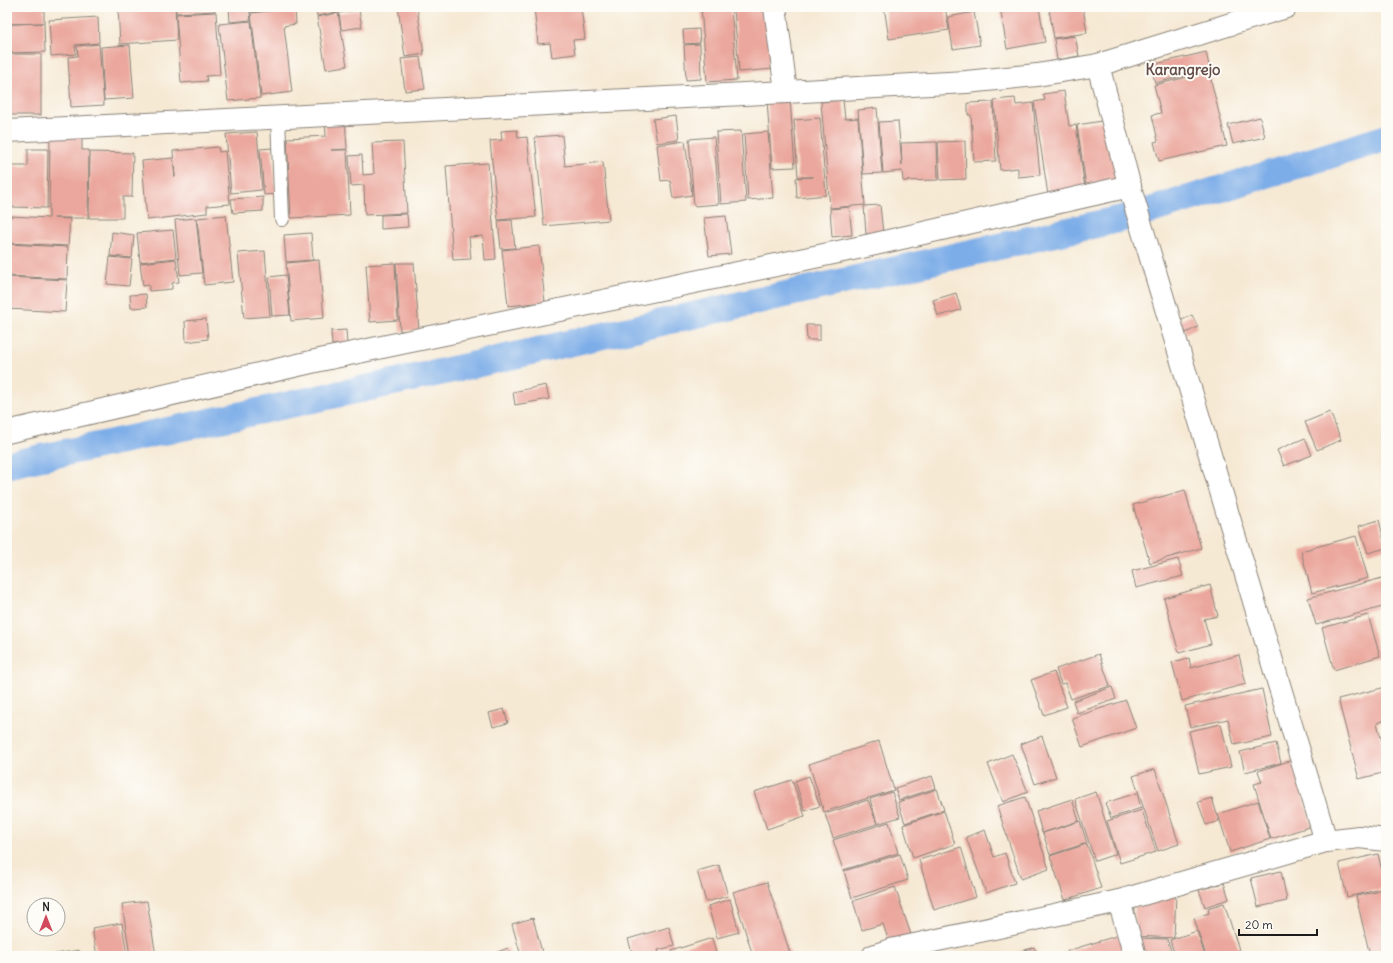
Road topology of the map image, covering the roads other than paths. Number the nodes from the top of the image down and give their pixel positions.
1 (775, 7) edge
2 (1286, 7) edge
3 (1098, 65) junction
4 (786, 92) junction
5 (278, 118) junction
6 (7, 131) edge
7 (1131, 190) junction
8 (282, 219) dead end
9 (7, 432) edge
10 (1386, 840) edge
11 (1326, 841) junction
12 (1119, 901) junction
13 (873, 956) edge
14 (1136, 956) edge

1 - 4 street
2 - 3 street
3 - 4 street
3 - 7 street
4 - 5 street
5 - 6 street
5 - 8 lane
7 - 9 street
7 - 11 street
10 - 11 street
11 - 12 street
12 - 13 street
12 - 14 street

